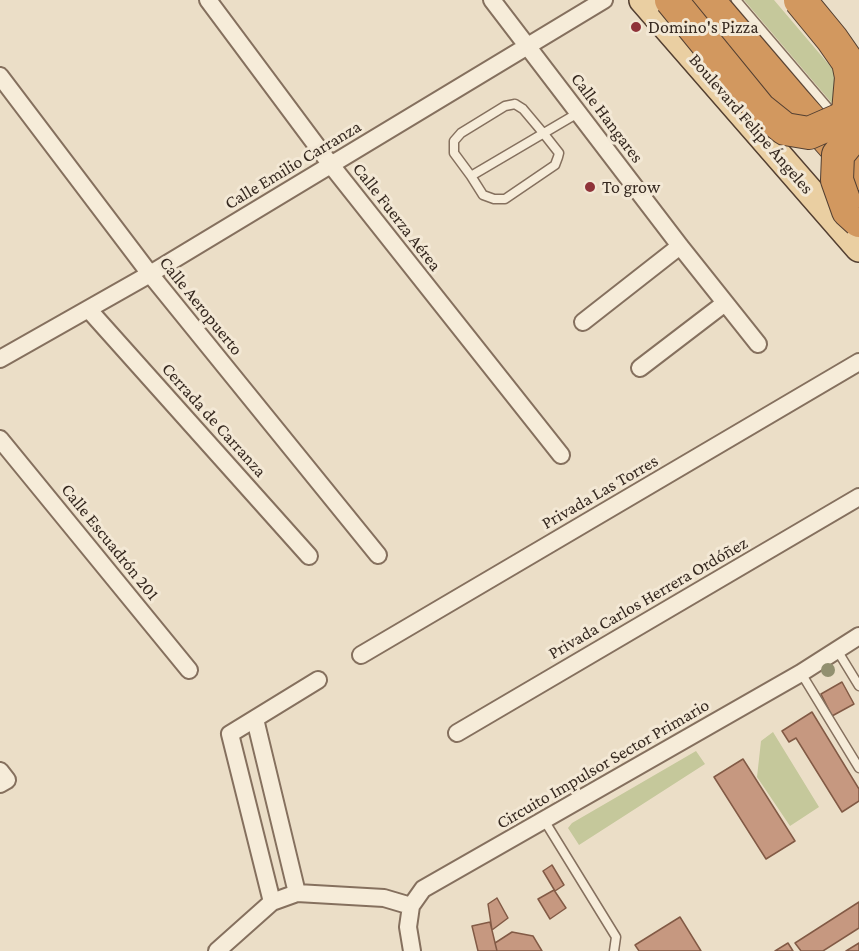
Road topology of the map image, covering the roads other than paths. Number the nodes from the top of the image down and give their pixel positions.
1 (208, 0) edge
2 (492, 0) edge
3 (604, 0) edge
4 (643, 0) edge
5 (671, 0) edge
6 (708, 0) edge
7 (736, 0) edge
8 (785, 0) edge
9 (800, 0) edge
10 (528, 46) junction
11 (0, 76) edge
12 (855, 100) edge
13 (578, 113) junction
14 (544, 134) junction
15 (859, 143) edge
16 (331, 165) junction
17 (859, 174) edge
18 (471, 176) junction
19 (859, 221) edge
20 (680, 246) junction
21 (859, 248) edge
22 (150, 274) junction
23 (725, 303) junction
24 (88, 310) junction
25 (583, 322) dead end
26 (758, 344) dead end
27 (0, 359) edge
28 (859, 362) edge
29 (640, 368) dead end
30 (0, 439) edge
31 (561, 455) dead end
32 (859, 496) edge
33 (378, 555) dead end
34 (309, 556) dead end
35 (859, 636) edge
36 (837, 650) junction
37 (362, 655) dead end
38 (189, 670) dead end
39 (801, 673) junction
40 (318, 680) dead end
41 (859, 686) edge
42 (255, 719) junction
43 (457, 733) dead end
44 (859, 768) edge
45 (0, 771) edge
46 (0, 784) edge
47 (544, 820) junction
48 (297, 893) junction
49 (272, 902) junction
50 (411, 906) junction
51 (217, 951) edge
52 (412, 951) edge
53 (614, 951) edge

1 - 16 street, Calle Fuerza Aérea
2 - 10 street, Calle Hangares
3 - 10 street, Calle Emilio Carranza
4 - 21 main road, Boulevard Felipe Ángeles
5 - 12 highway, bridge
6 - 17 highway
7 - 15 lane
8 - 12 highway
9 - 12 highway, bridge
10 - 13 street, Calle Hangares
10 - 16 street, Calle Emilio Carranza
11 - 22 street, Calle Aeropuerto
12 - 19 highway, bridge
13 - 14 lane
13 - 20 street, Calle Hangares
14 - 18 lane
14 - 18 lane
14 - 18 lane
16 - 22 street, Calle Emilio Carranza
16 - 31 street, Calle Fuerza Aérea
20 - 23 street, Calle Hangares
20 - 25 street
22 - 24 street, Calle Emilio Carranza
22 - 33 street, Calle Aeropuerto
23 - 26 street, Calle Hangares
23 - 29 street
24 - 27 street, Calle Emilio Carranza
24 - 34 street, Cerrada de Carranza
28 - 37 street, Privada Las Torres
30 - 38 street, Calle Escuadrón 201
32 - 43 street, Privada Carlos Herrera Ordóñez
35 - 36 street, Circuito Impulsor Sector Primario
36 - 39 street, Circuito Impulsor Sector Primario
36 - 41 lane
39 - 44 lane
39 - 47 street, Circuito Impulsor Sector Primario
40 - 42 street
42 - 48 street
42 - 49 street
45 - 46 street
47 - 50 street, Circuito Impulsor Sector Primario
47 - 53 lane
48 - 49 street
48 - 50 street
49 - 51 street
50 - 52 street

